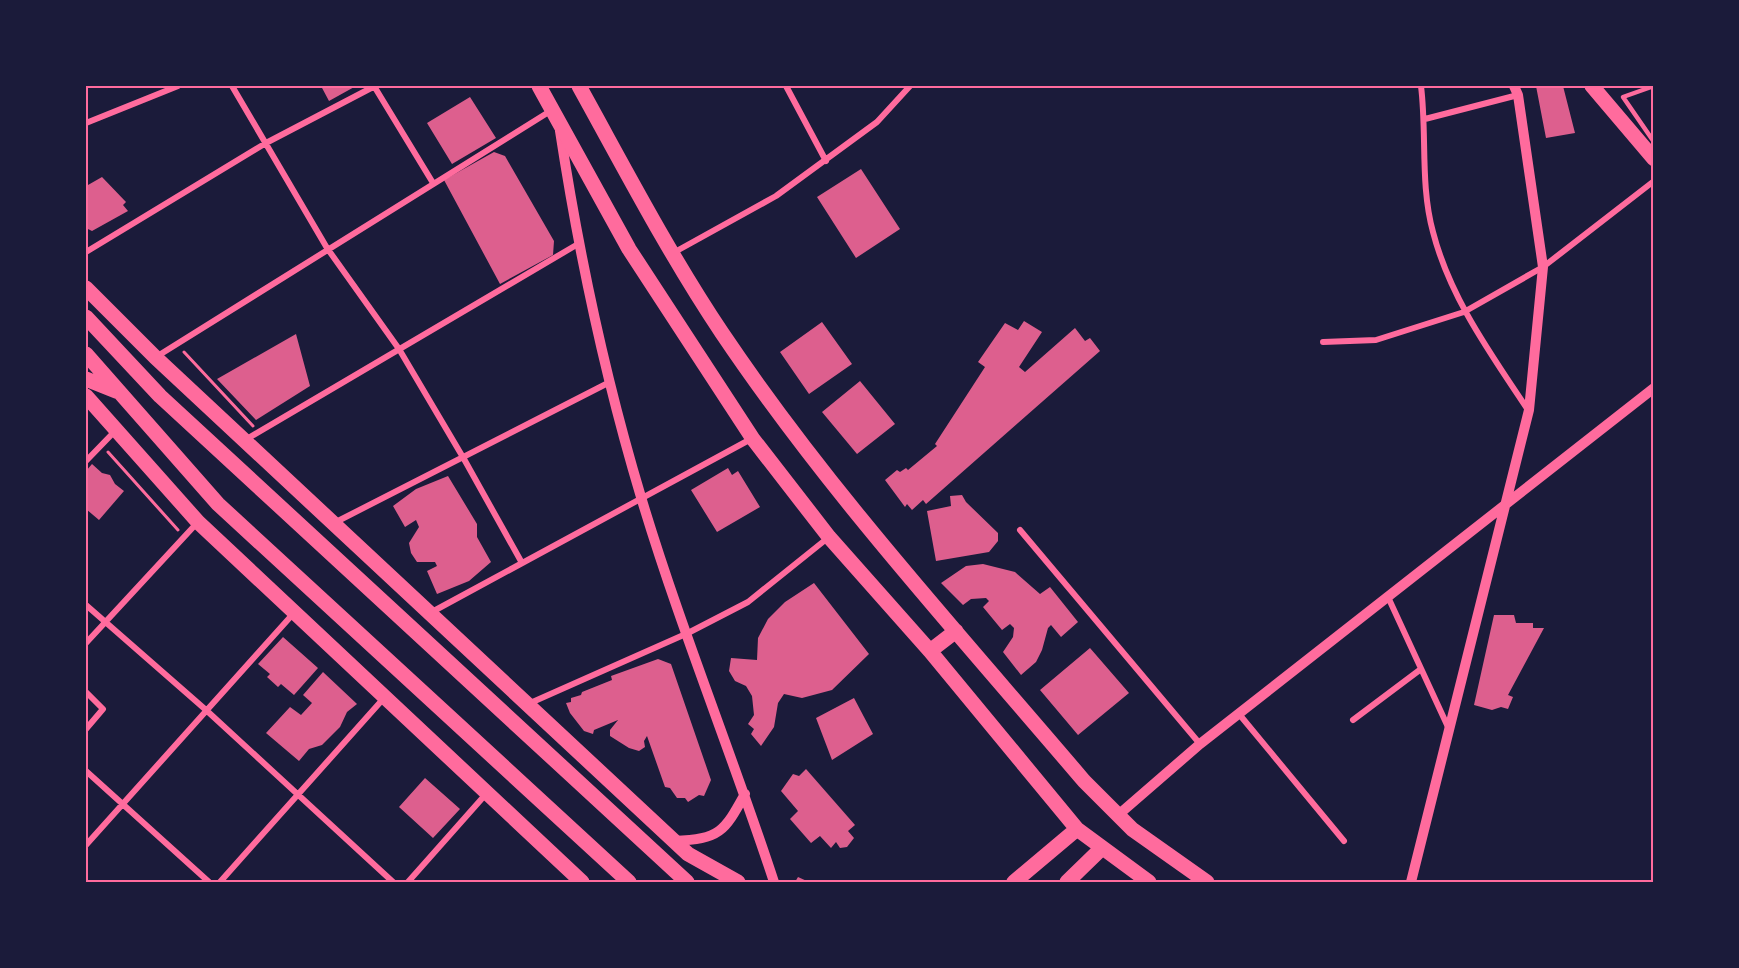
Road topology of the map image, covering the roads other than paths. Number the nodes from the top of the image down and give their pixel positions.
1 (177, 86) edge
2 (232, 86) edge
3 (374, 86) edge
4 (539, 86) edge
5 (579, 86) edge
6 (786, 86) edge
7 (910, 86) edge
8 (1421, 86) edge
9 (1592, 86) edge
10 (1653, 86) edge
11 (1516, 90) edge
12 (556, 114) junction
13 (1425, 119) junction
14 (86, 123) edge
15 (1653, 142) edge
16 (266, 143) junction
17 (1653, 159) edge
18 (826, 161) junction
19 (1653, 181) edge
20 (433, 183) junction
21 (578, 244) junction
22 (327, 248) junction
23 (86, 252) edge
24 (672, 253) junction
25 (1544, 267) junction
26 (86, 288) edge
27 (100, 304) junction
28 (1464, 312) junction
29 (86, 317) edge
30 (1323, 342) dead end
31 (399, 349) junction
32 (116, 351) junction
33 (86, 354) edge
34 (155, 357) junction
35 (86, 379) edge
36 (608, 383) junction
37 (1653, 388) edge
38 (117, 391) junction
39 (86, 396) edge
40 (1528, 410) junction
41 (116, 430) junction
42 (753, 438) junction
43 (244, 440) junction
44 (464, 459) junction
45 (86, 461) edge
46 (642, 499) junction
47 (1507, 503) junction
48 (198, 522) junction
49 (333, 524) junction
50 (1020, 530) dead end
51 (829, 537) junction
52 (522, 563) junction
53 (1388, 597) junction
54 (86, 605) edge
55 (430, 613) junction
56 (293, 614) junction
57 (104, 624) junction
58 (444, 626) junction
59 (956, 631) junction
60 (687, 633) junction
61 (86, 643) edge
62 (426, 643) junction
63 (930, 651) junction
64 (1421, 669) junction
65 (86, 692) edge
66 (384, 698) junction
67 (527, 704) junction
68 (206, 710) junction
69 (1239, 714) junction
70 (1353, 720) dead end
71 (86, 729) edge
72 (1450, 729) junction
73 (1200, 744) junction
74 (86, 771) edge
75 (486, 793) junction
76 (745, 794) junction
77 (297, 795) junction
78 (122, 804) junction
79 (1117, 816) junction
80 (1077, 829) junction
81 (675, 841) junction
82 (1344, 841) dead end
83 (86, 845) edge
84 (1102, 848) junction
85 (205, 881) edge
86 (220, 882) edge
87 (393, 882) edge
88 (408, 882) edge
89 (582, 882) edge
90 (629, 882) edge
91 (687, 882) edge
92 (738, 882) edge
93 (774, 882) edge
94 (1014, 882) edge
95 (1067, 882) edge
96 (1149, 882) edge
97 (1206, 882) edge
98 (1411, 882) edge

1 - 14 street
2 - 16 street
3 - 16 street
3 - 20 street
4 - 12 main road
5 - 24 main road
6 - 18 street
7 - 18 street
8 - 13 street
9 - 17 main road
10 - 15 lane
11 - 13 street
11 - 25 street
12 - 20 street
12 - 21 street
12 - 42 main road
13 - 28 street
16 - 22 street
16 - 23 street
18 - 24 street
19 - 25 street
20 - 22 street
21 - 31 street
21 - 36 street
22 - 31 street
22 - 34 street
24 - 59 main road
25 - 28 street
25 - 40 street
26 - 27 main road
27 - 32 main road
27 - 34 main road
28 - 30 street
28 - 40 street
29 - 32 main road
31 - 43 street
31 - 44 street
32 - 62 main road
33 - 38 main road
34 - 43 main road
35 - 38 main road
36 - 44 street
36 - 46 street
37 - 47 street
38 - 90 main road
39 - 41 main road
40 - 47 street
41 - 45 street
41 - 48 main road
42 - 46 street
42 - 51 main road
43 - 49 main road
44 - 49 street
44 - 52 street
46 - 52 street
46 - 60 street
47 - 53 street
47 - 72 street
48 - 56 main road
48 - 57 street
49 - 55 main road
50 - 73 street
51 - 60 street
51 - 63 main road
52 - 55 street
53 - 64 street
53 - 69 street
54 - 57 street
55 - 58 main road
56 - 66 main road
56 - 68 street
57 - 61 street
57 - 68 street
58 - 62 main road
58 - 67 main road
59 - 63 main road
59 - 79 main road
60 - 67 street
60 - 76 street
62 - 91 main road
63 - 80 main road
64 - 70 street
64 - 72 street
65 - 71 street
66 - 75 main road
66 - 77 street
67 - 81 main road
68 - 77 street
68 - 78 street
69 - 73 street
69 - 82 street
72 - 98 street
73 - 79 street
74 - 78 street
75 - 88 street
75 - 89 main road
76 - 81 street
76 - 93 street
77 - 86 street
77 - 87 street
78 - 83 street
78 - 85 street
79 - 97 main road
80 - 84 main road
80 - 94 main road
81 - 92 main road
84 - 95 main road
84 - 96 main road

